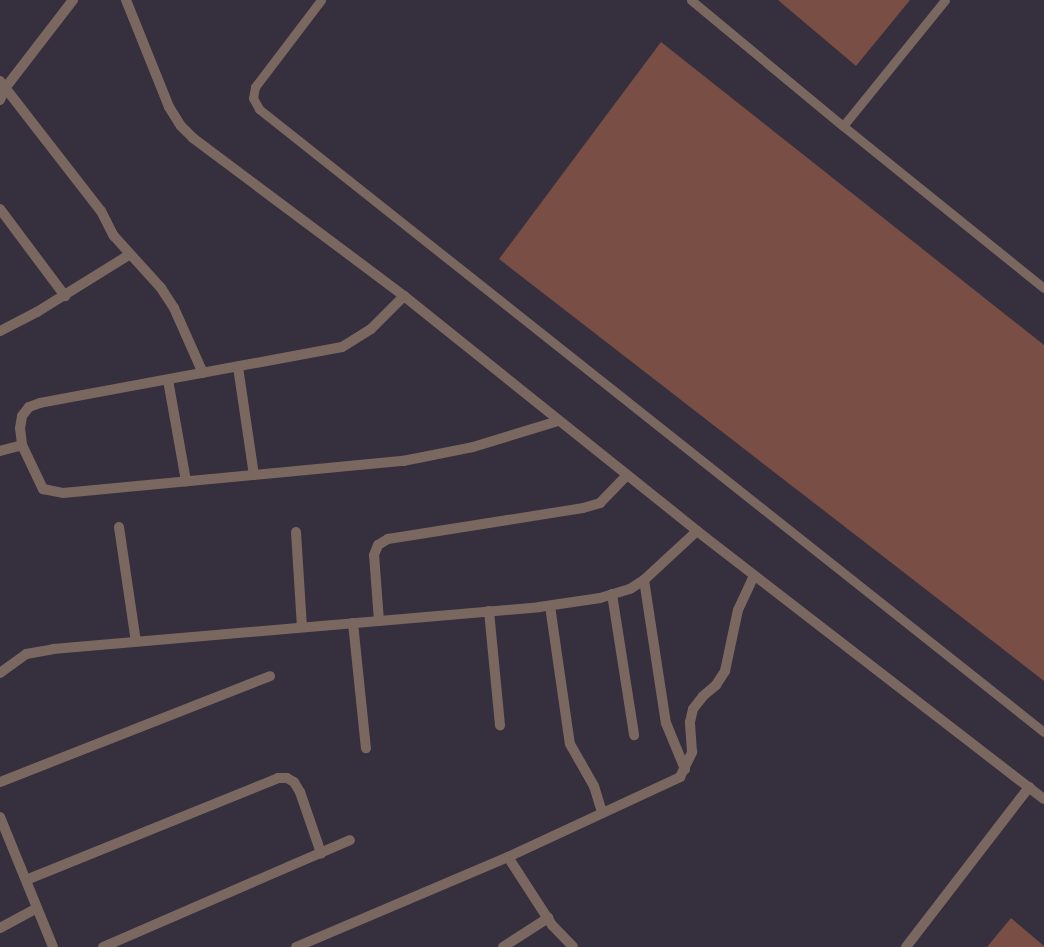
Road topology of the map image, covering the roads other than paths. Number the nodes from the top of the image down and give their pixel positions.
1 (73, 0) edge
2 (126, 0) edge
3 (321, 0) edge
4 (691, 0) edge
5 (945, 0) edge
6 (3, 84) edge
7 (0, 100) edge
8 (843, 126) junction
9 (0, 209) edge
10 (129, 255) junction
11 (1044, 288) edge
12 (64, 296) junction
13 (404, 296) junction
14 (0, 331) edge
15 (238, 367) junction
16 (203, 373) junction
17 (168, 380) junction
18 (558, 421) junction
19 (22, 444) junction
20 (0, 451) edge
21 (254, 475) junction
22 (627, 475) junction
23 (186, 481) junction
24 (119, 527) dead end
25 (697, 531) junction
26 (296, 532) dead end
27 (754, 575) junction
28 (644, 580) junction
29 (612, 594) junction
30 (550, 606) junction
31 (489, 611) junction
32 (379, 621) junction
33 (354, 623) junction
34 (302, 627) junction
35 (136, 642) junction
36 (0, 673) edge
37 (270, 676) dead end
38 (500, 725) dead end
39 (1044, 732) edge
40 (634, 735) dead end
41 (366, 748) dead end
42 (686, 769) junction
43 (0, 782) edge
44 (1029, 787) junction
45 (1044, 799) edge
46 (602, 813) junction
47 (0, 818) edge
48 (350, 840) dead end
49 (321, 853) junction
50 (508, 857) junction
51 (26, 880) junction
52 (37, 908) junction
53 (548, 918) junction
54 (0, 928) edge
55 (53, 947) edge
56 (102, 947) edge
57 (296, 947) edge
58 (504, 947) edge
59 (573, 947) edge
60 (906, 947) edge

1 - 6 street
2 - 13 street
3 - 39 lane
4 - 8 lane
5 - 8 lane
6 - 7 street
6 - 10 street
8 - 11 lane
9 - 12 street
10 - 12 street
10 - 16 street
12 - 14 street
13 - 15 street
13 - 18 street
15 - 16 street
15 - 21 street
16 - 17 street
17 - 19 street
17 - 23 street
18 - 21 street
18 - 22 street
19 - 20 street
19 - 23 street
21 - 23 street
22 - 25 street
22 - 32 street
24 - 35 street
25 - 27 street
25 - 28 street
26 - 34 street
27 - 42 street
27 - 44 street
28 - 29 street
28 - 42 street
29 - 30 street
29 - 40 street
30 - 31 street
30 - 46 street
31 - 32 street
31 - 38 street
32 - 33 street
33 - 34 street
33 - 41 street
34 - 35 street
35 - 36 street
37 - 43 street
42 - 46 street
44 - 45 street
44 - 60 street
46 - 50 street
47 - 51 street
48 - 49 street
49 - 51 street
49 - 56 street
50 - 53 street
50 - 57 street
51 - 52 street
52 - 54 street
52 - 55 street
53 - 58 street
53 - 59 street

